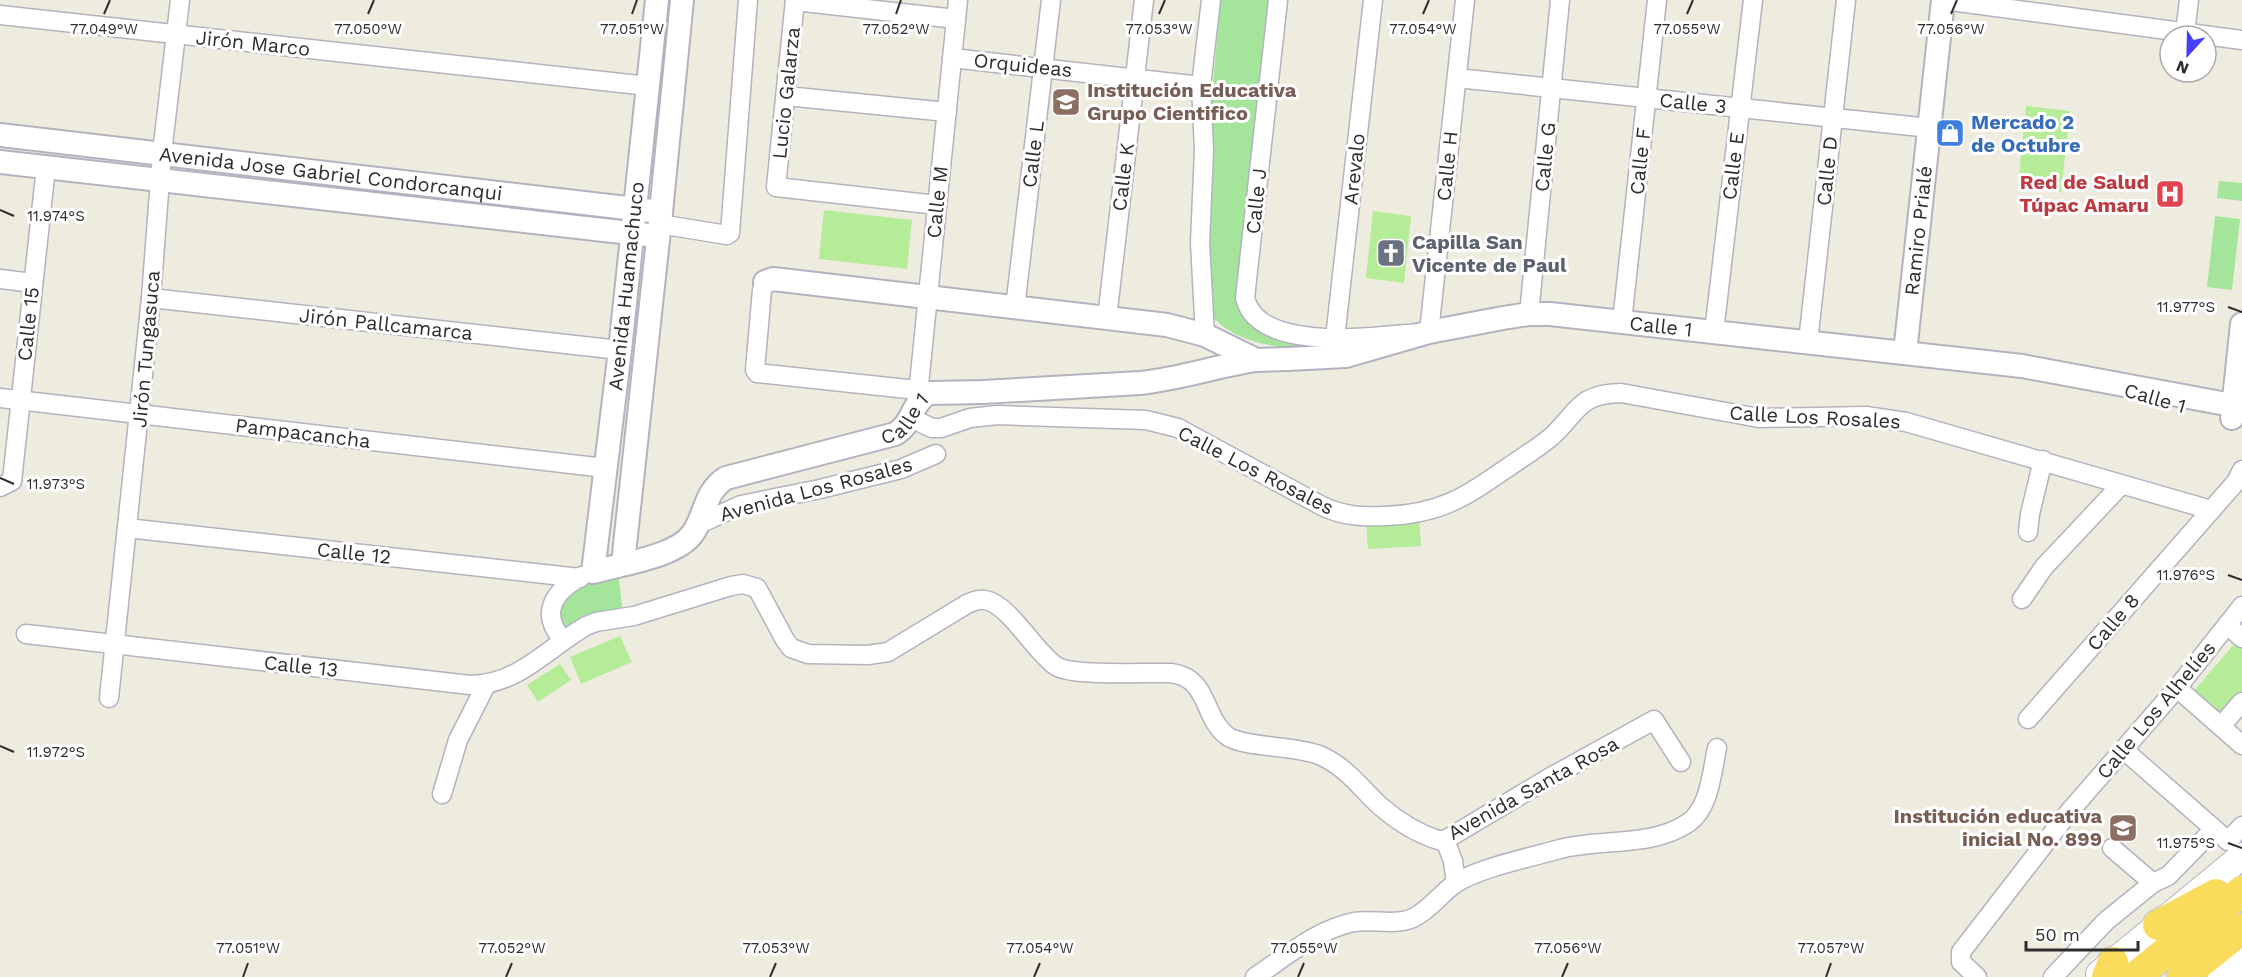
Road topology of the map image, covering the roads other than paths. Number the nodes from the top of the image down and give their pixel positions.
1 (180, 0) edge
2 (657, 0) edge
3 (681, 0) edge
4 (748, 0) edge
5 (958, 0) edge
6 (1051, 0) edge
7 (1144, 0) edge
8 (1211, 0) edge
9 (1278, 0) edge
10 (1373, 0) edge
11 (1465, 0) edge
12 (1560, 0) edge
13 (1657, 0) edge
14 (1753, 0) edge
15 (1846, 0) edge
16 (1943, 0) edge
17 (2188, 0) edge
18 (795, 1) edge
19 (2034, 6) edge
20 (0, 15) edge
21 (956, 19) junction
22 (2186, 24) edge
23 (2158, 28) edge
24 (177, 34) junction
25 (2218, 37) edge
26 (2242, 40) edge
27 (952, 58) junction
28 (1043, 68) junction
29 (1135, 78) junction
30 (1457, 78) junction
31 (648, 86) junction
32 (1201, 86) junction
33 (1552, 87) junction
34 (786, 96) junction
35 (1647, 98) junction
36 (1740, 108) junction
37 (947, 112) junction
38 (1833, 117) junction
39 (1930, 128) junction
40 (0, 135) edge
41 (162, 153) junction
42 (0, 162) edge
43 (46, 167) junction
44 (160, 179) junction
45 (937, 205) junction
46 (634, 208) junction
47 (659, 224) junction
48 (633, 233) junction
49 (0, 279) edge
50 (765, 282) joint
51 (33, 283) junction
52 (151, 298) junction
53 (927, 298) junction
54 (1015, 308) junction
55 (1529, 314) junction
56 (1107, 318) junction
57 (1622, 322) junction
58 (2242, 324) edge
59 (1429, 332) junction
60 (1714, 332) junction
61 (1205, 335) junction
62 (1335, 338) junction
63 (1808, 342) junction
64 (620, 350) junction
65 (1905, 353) junction
66 (1256, 360) junction
67 (0, 398) edge
68 (20, 400) junction
69 (915, 404) junction
70 (2237, 413) edge
71 (140, 414) junction
72 (936, 454) dead end
73 (2043, 460) junction
74 (605, 468) junction
75 (2242, 470) edge
76 (6, 484) edge
77 (2121, 485) junction
78 (2211, 510) junction
79 (697, 525) junction
80 (128, 528) junction
81 (2028, 531) dead end
82 (623, 563) junction
83 (586, 575) junction
84 (2022, 598) dead end
85 (2242, 606) edge
86 (2228, 625) junction
87 (26, 634) dead end
88 (2242, 638) edge
89 (563, 640) junction
90 (114, 645) junction
91 (486, 685) junction
92 (2177, 688) junction
93 (109, 698) dead end
94 (2242, 702) edge
95 (2028, 719) dead end
96 (2221, 726) junction
97 (2242, 745) edge
98 (1717, 748) dead end
99 (2124, 750) junction
100 (1681, 762) dead end
101 (442, 794) dead end
102 (2242, 826) edge
103 (2213, 830) junction
104 (1445, 840) junction
105 (2112, 848) dead end
106 (2235, 849) edge
107 (2242, 880) edge
108 (1456, 883) junction
109 (2153, 883) junction
110 (2242, 891) edge
111 (2158, 925) junction
112 (2242, 929) edge
113 (1966, 970) edge
114 (2112, 973) edge
115 (1255, 977) edge
116 (2053, 977) edge
117 (2182, 977) edge

1 - 24 street, Jirón Tungasuca
2 - 31 street, Avenida Huamachuco
3 - 47 street, Avenida Huamachuco
4 - 47 street
5 - 21 street, Calle M
6 - 28 street, Calle L
7 - 29 street, Calle K
8 - 32 street
9 - 62 street, Calle J
10 - 62 street, Arevalo
11 - 30 street, Calle H
12 - 33 street, Calle G
13 - 35 street, Calle F
14 - 36 street, Calle E
15 - 38 street, Calle D
16 - 19 street
16 - 39 street, Ramiro Prialé
17 - 22 street
18 - 21 street
18 - 34 street, Lucio Galarza
19 - 23 street
20 - 24 street, Jirón Marco
21 - 27 street, Calle M
24 - 31 street, Jirón Marco
24 - 41 street, Jirón Tungasuca
25 - 26 street
27 - 28 street, Orquideas
27 - 37 street, Calle M
28 - 29 street, Orquideas
28 - 54 street, Calle L
29 - 32 street, Orquideas
29 - 56 street, Calle K
30 - 33 street, Calle 3
30 - 59 street, Calle H
31 - 46 street, Avenida Huamachuco
32 - 61 street
33 - 35 street, Calle 3
33 - 55 street, Calle G
34 - 37 street
34 - 45 street, Lucio Galarza
35 - 36 street, Calle 3
35 - 57 street, Calle F
36 - 38 street, Calle 3
36 - 60 street, Calle E
37 - 45 street, Calle M
38 - 39 street, Calle 3
38 - 63 street, Calle D
39 - 65 street, Ramiro Prialé
40 - 41 street, Avenida Jose Gabriel Condorcanqui
41 - 44 street, Jirón Tungasuca
41 - 46 street, Avenida Jose Gabriel Condorcanqui
42 - 43 street, Avenida Jose Gabriel Condorcanqui
43 - 44 street, Avenida Jose Gabriel Condorcanqui
43 - 51 street, Calle 15
44 - 48 street, Avenida Jose Gabriel Condorcanqui
44 - 52 street, Jirón Tungasuca
45 - 53 street, Calle M
46 - 47 street, Avenida Jose Gabriel Condorcanqui
46 - 48 street, Avenida Huamachuco
47 - 48 street, Avenida Jose Gabriel Condorcanqui
47 - 82 street, Avenida Huamachuco
48 - 64 street, Avenida Huamachuco
49 - 51 street
50 - 53 street, Calle 1
50 - 69 street
51 - 68 street, Calle 15
52 - 64 street, Jirón Pallcamarca
52 - 71 street, Jirón Tungasuca
53 - 54 street, Calle 1
53 - 69 street, Calle M
54 - 56 street, Calle 1
55 - 57 street, Calle 1
55 - 59 street, Calle 1
56 - 61 street, Calle 1
57 - 60 street, Calle 1
58 - 70 street
59 - 62 street, Calle J
59 - 66 street, Calle 1
60 - 63 street, Calle 1
61 - 66 street, Calle 1
63 - 65 street, Calle 1
64 - 74 street, Avenida Huamachuco
65 - 70 street, Calle 1
66 - 69 street, Calle 1
67 - 68 street, Pampacancha
68 - 71 street, Pampacancha
68 - 76 street, Calle 15
69 - 73 street, Calle Los Rosales
69 - 79 street, Calle 1
71 - 74 street, Pampacancha
71 - 80 street, Jirón Tungasuca
72 - 79 street, Avenida Los Rosales
73 - 77 street, Calle Los Rosales
73 - 81 street
74 - 83 street, Avenida Huamachuco
75 - 78 street, Calle 8
77 - 78 street, Calle Los Rosales
77 - 84 street
78 - 95 street, Calle 8
79 - 82 street, Calle 1
80 - 83 street, Calle 12
80 - 90 street, Jirón Tungasuca
82 - 83 street, Calle 1
83 - 89 street
85 - 86 street, Calle Los Alhelíes
86 - 88 street
86 - 92 street, Calle Los Alhelíes
87 - 90 street, Calle 13
89 - 91 street, Calle 13
89 - 104 street, Avenida Santa Rosa
90 - 91 street, Calle 13
90 - 93 street, Jirón Tungasuca
91 - 101 street
92 - 96 street
92 - 99 street, Calle Los Alhelíes
94 - 96 street
96 - 97 street
98 - 108 street
99 - 103 street
99 - 113 street, Calle Los Alhelíes
100 - 104 street, Avenida Santa Rosa
102 - 106 street
103 - 106 street
103 - 109 street
104 - 108 street
105 - 109 street
106 - 111 main road
107 - 111 highway
108 - 115 street
109 - 116 street
110 - 114 highway
111 - 114 main road
112 - 117 highway

